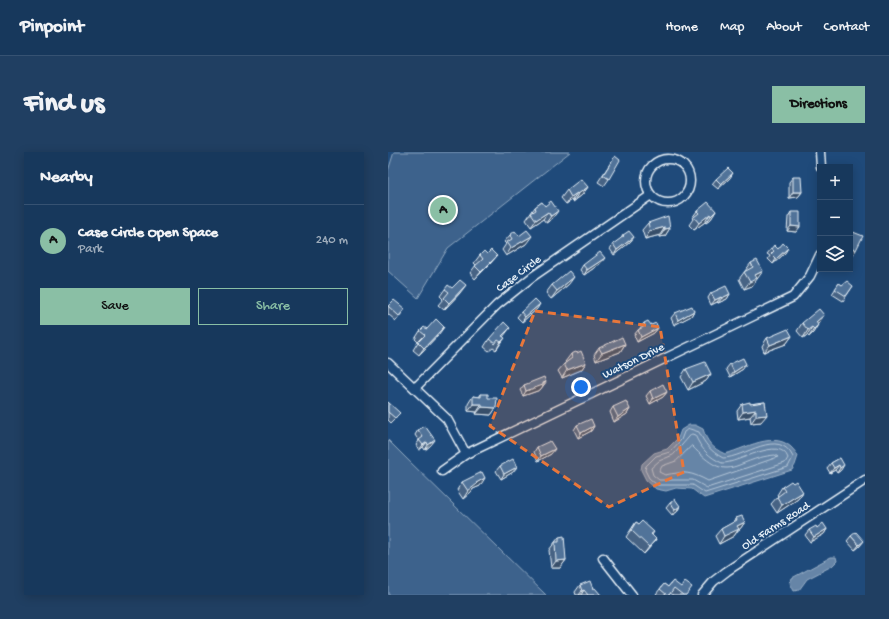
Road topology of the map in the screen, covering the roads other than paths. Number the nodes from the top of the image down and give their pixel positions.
1 (820, 152) edge
2 (821, 164) edge
3 (650, 194) junction
4 (817, 261) edge
5 (388, 363) edge
6 (415, 388) junction
7 (466, 454) junction
8 (442, 471) dead end
9 (865, 480) edge
10 (603, 558) dead end
11 (632, 595) edge
12 (702, 595) edge

1 - 2 street
3 - 3 street
3 - 6 street, Case Circle
4 - 7 street, Watson Drive
5 - 6 street
6 - 7 street
7 - 8 street, Watson Drive
9 - 12 street, Old Farms Road
10 - 11 street

